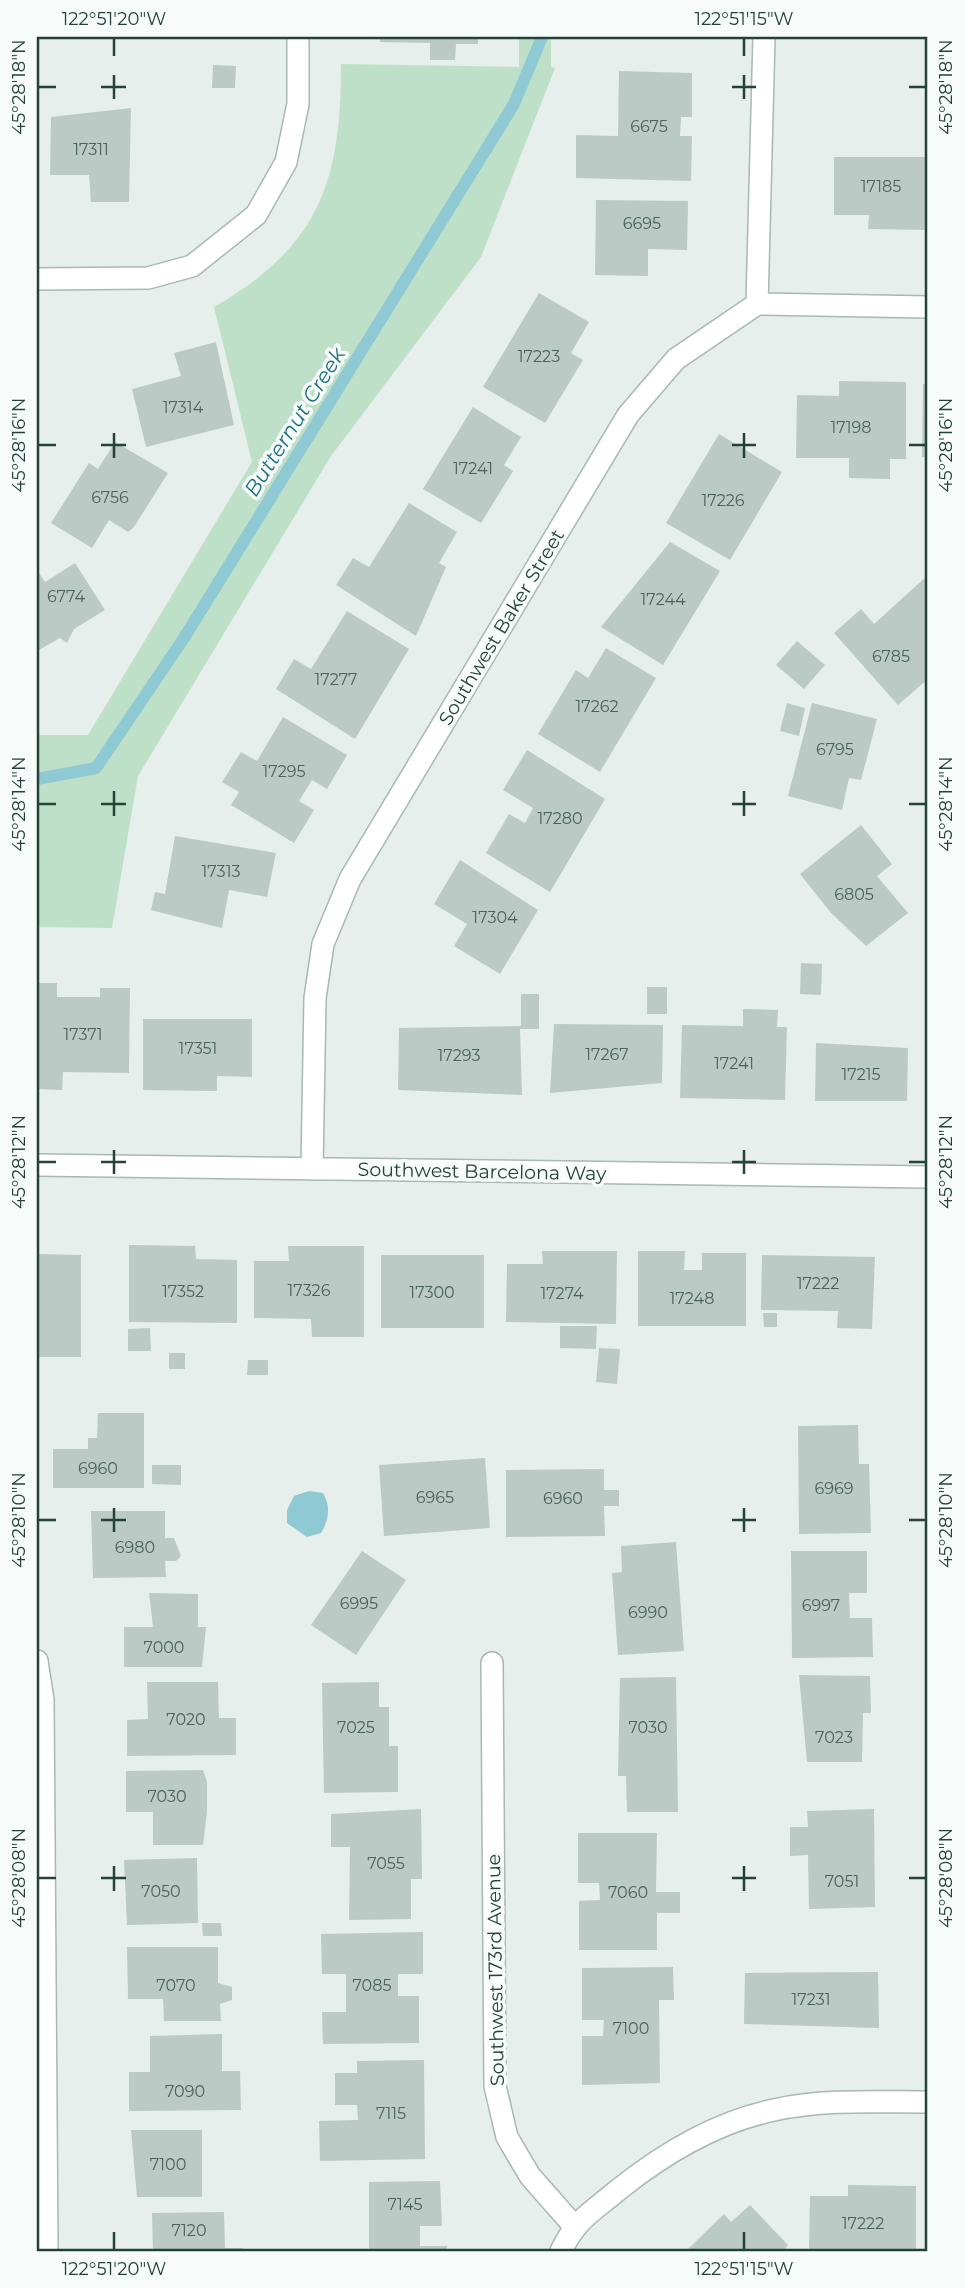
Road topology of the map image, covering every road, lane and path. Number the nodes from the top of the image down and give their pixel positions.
1 (298, 37) edge
2 (764, 37) edge
3 (37, 279) edge
4 (757, 304) junction
5 (928, 307) edge
6 (37, 1165) edge
7 (312, 1169) junction
8 (928, 1177) edge
9 (37, 1661) edge
10 (492, 1663) dead end
11 (928, 2102) edge
12 (574, 2226) junction
13 (47, 2251) edge
14 (561, 2251) edge

1 - 3 street
2 - 4 street
4 - 5 street
4 - 7 street, Southwest Baker Street
6 - 7 street, Southwest Barcelona Way
7 - 8 street, Southwest Barcelona Way
9 - 13 street
10 - 12 street, Southwest 173rd Avenue
11 - 12 street
12 - 14 street

